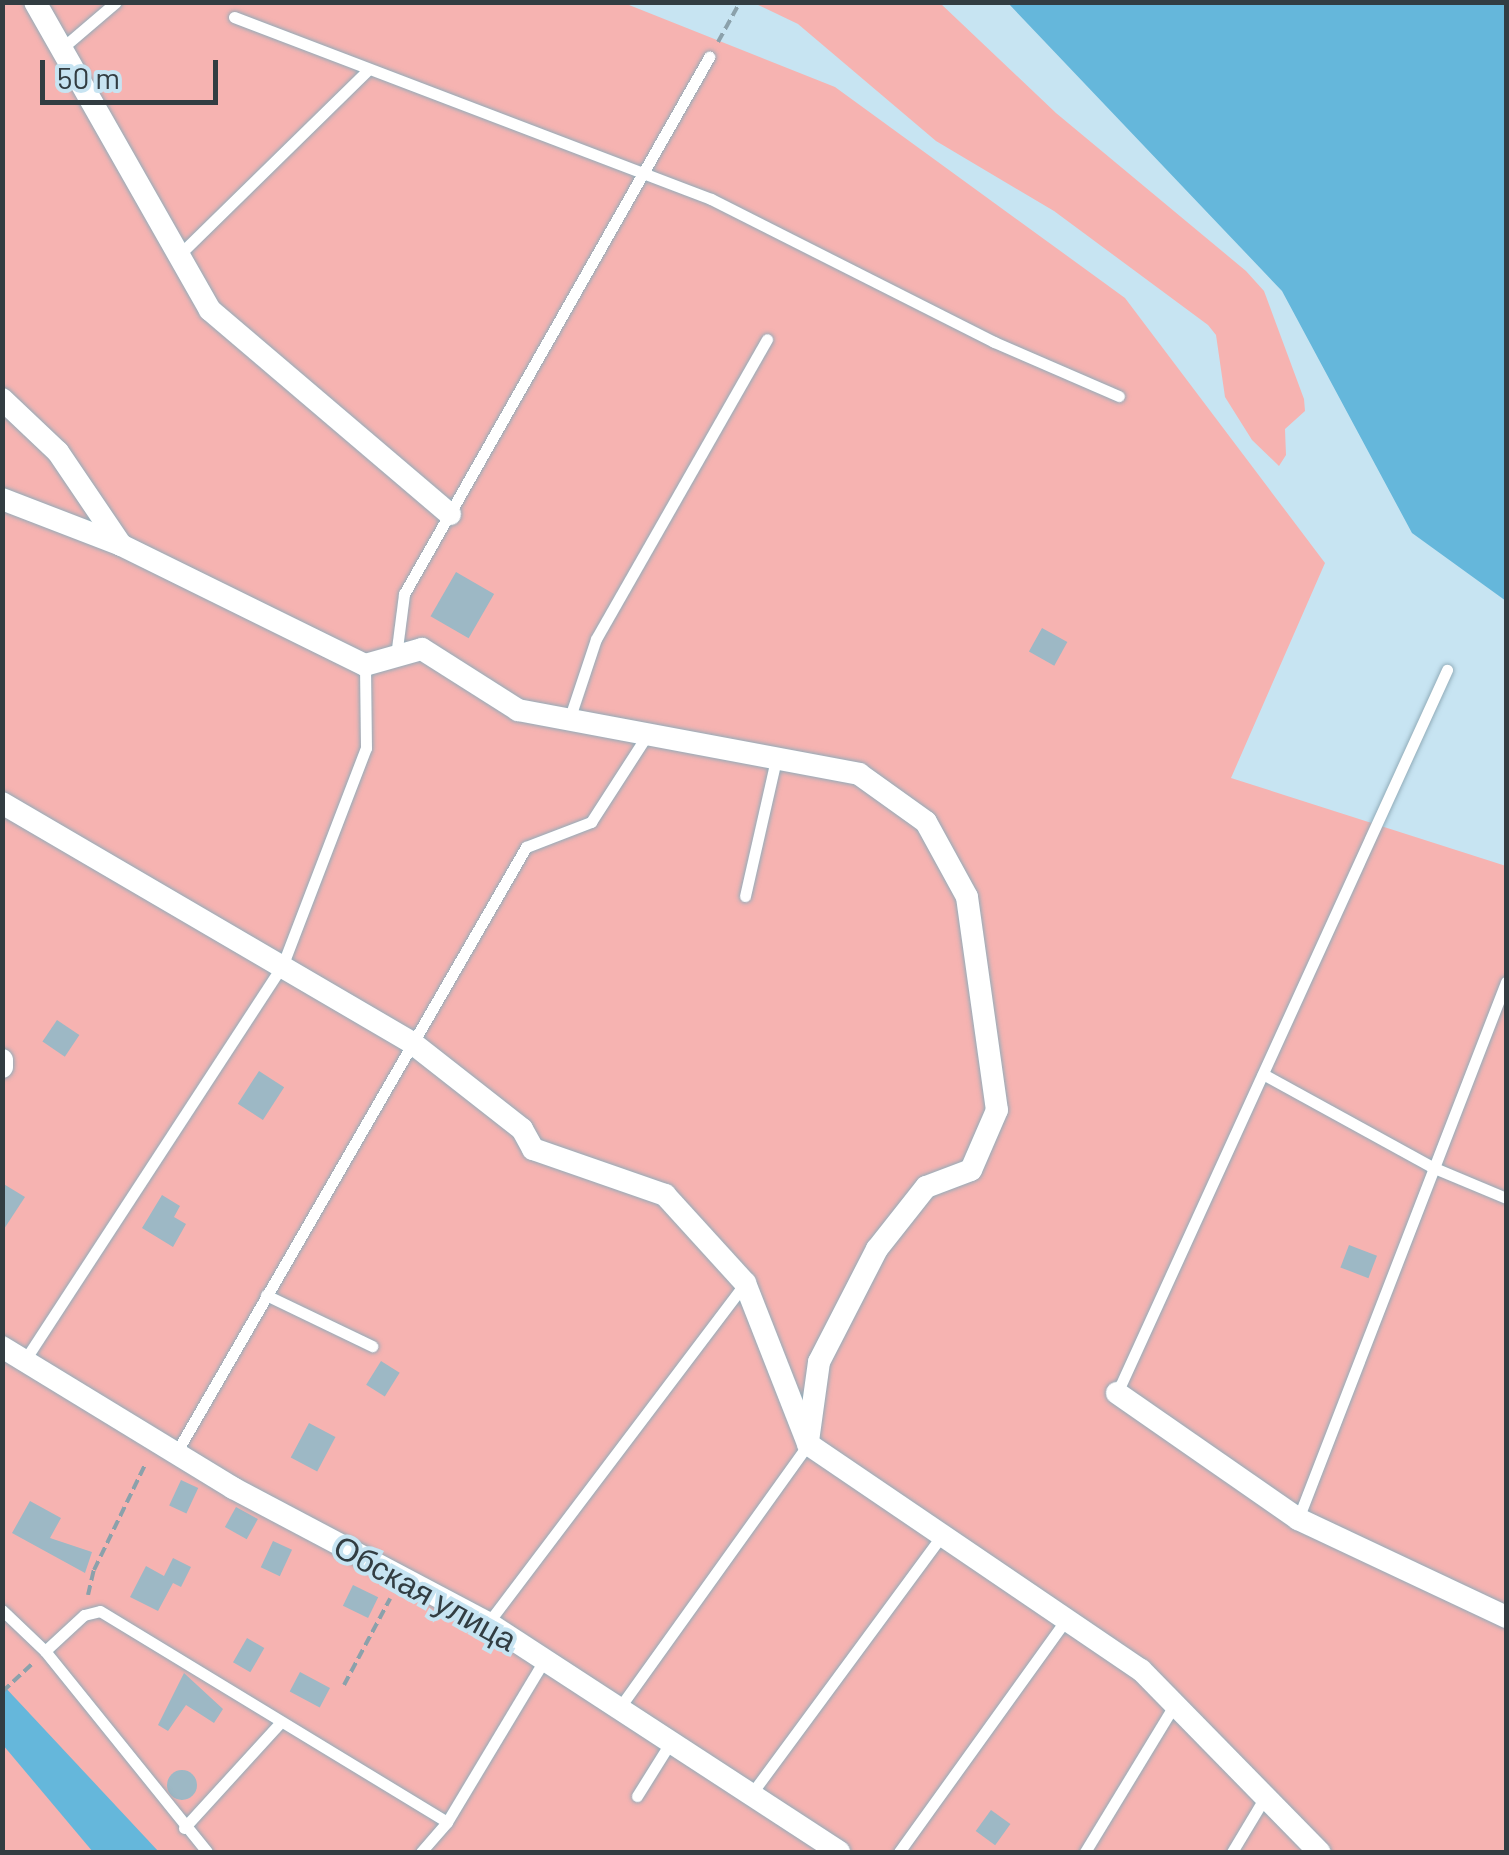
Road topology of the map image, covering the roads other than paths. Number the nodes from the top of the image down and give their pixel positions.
1 (35, 2) edge
2 (116, 2) edge
3 (234, 17) dead end
4 (61, 48) junction
5 (709, 57) road end
6 (369, 69) junction
7 (644, 174) junction
8 (178, 255) junction
9 (767, 339) dead end
10 (1119, 396) dead end
11 (2, 399) edge
12 (2, 499) edge
13 (450, 514) junction
14 (121, 545) junction
15 (396, 656) junction
16 (365, 664) junction
17 (1447, 670) dead end
18 (568, 720) junction
19 (647, 735) junction
20 (776, 760) junction
21 (2, 803) edge
22 (745, 896) dead end
23 (283, 964) junction
24 (1506, 982) edge
25 (411, 1042) junction
26 (1263, 1074) junction
27 (1432, 1168) junction
28 (1506, 1198) edge
29 (745, 1283) junction
30 (266, 1296) junction
31 (372, 1346) dead end
32 (2, 1347) edge
33 (25, 1360) junction
34 (1117, 1393) joint
35 (808, 1444) junction
36 (176, 1453) junction
37 (1298, 1519) junction
38 (941, 1537) junction
39 (2, 1610) edge
40 (1506, 1617) edge
41 (1066, 1620) junction
42 (488, 1623) junction
43 (45, 1651) junction
44 (545, 1659) junction
45 (1175, 1704) junction
46 (620, 1706) junction
47 (278, 1724) junction
48 (672, 1740) junction
49 (752, 1793) junction
50 (637, 1796) dead end
51 (1265, 1797) junction
52 (447, 1822) junction
53 (184, 1828) junction
54 (207, 1852) edge
55 (421, 1852) edge
56 (840, 1852) edge
57 (899, 1852) edge
58 (1085, 1852) edge
59 (1232, 1852) edge
60 (1320, 1852) edge

1 - 4 street
2 - 4 lane
3 - 6 lane
4 - 8 street
5 - 7 lane
6 - 7 lane
6 - 8 lane
7 - 10 lane
7 - 13 lane
8 - 13 street
9 - 18 lane
11 - 14 street
12 - 14 street
13 - 15 lane
14 - 16 street
15 - 16 street
15 - 18 street
16 - 23 lane
17 - 26 lane
18 - 19 street
19 - 20 street
19 - 25 lane
20 - 22 lane
20 - 35 street
21 - 23 street
23 - 25 street
23 - 33 lane
24 - 27 lane
25 - 29 street
25 - 30 lane
26 - 27 lane
26 - 34 lane
27 - 28 lane
27 - 37 lane
29 - 35 street
29 - 42 lane
30 - 31 lane
30 - 36 lane
32 - 33 street, Обская улица
33 - 36 street, Обская улица
34 - 37 street
35 - 38 street
35 - 46 lane
36 - 42 street, Обская улица
37 - 40 street
38 - 41 street
38 - 49 lane
39 - 43 lane
41 - 45 street
41 - 57 lane
42 - 44 street, Обская улица
43 - 47 lane
43 - 53 lane
44 - 46 street, Обская улица
44 - 52 lane
45 - 51 street
45 - 58 lane
46 - 48 street, Обская улица
47 - 52 lane
47 - 53 lane
48 - 49 street, Обская улица
48 - 50 lane
49 - 56 street, Обская улица
51 - 59 lane
51 - 60 street
52 - 55 lane
53 - 54 lane

